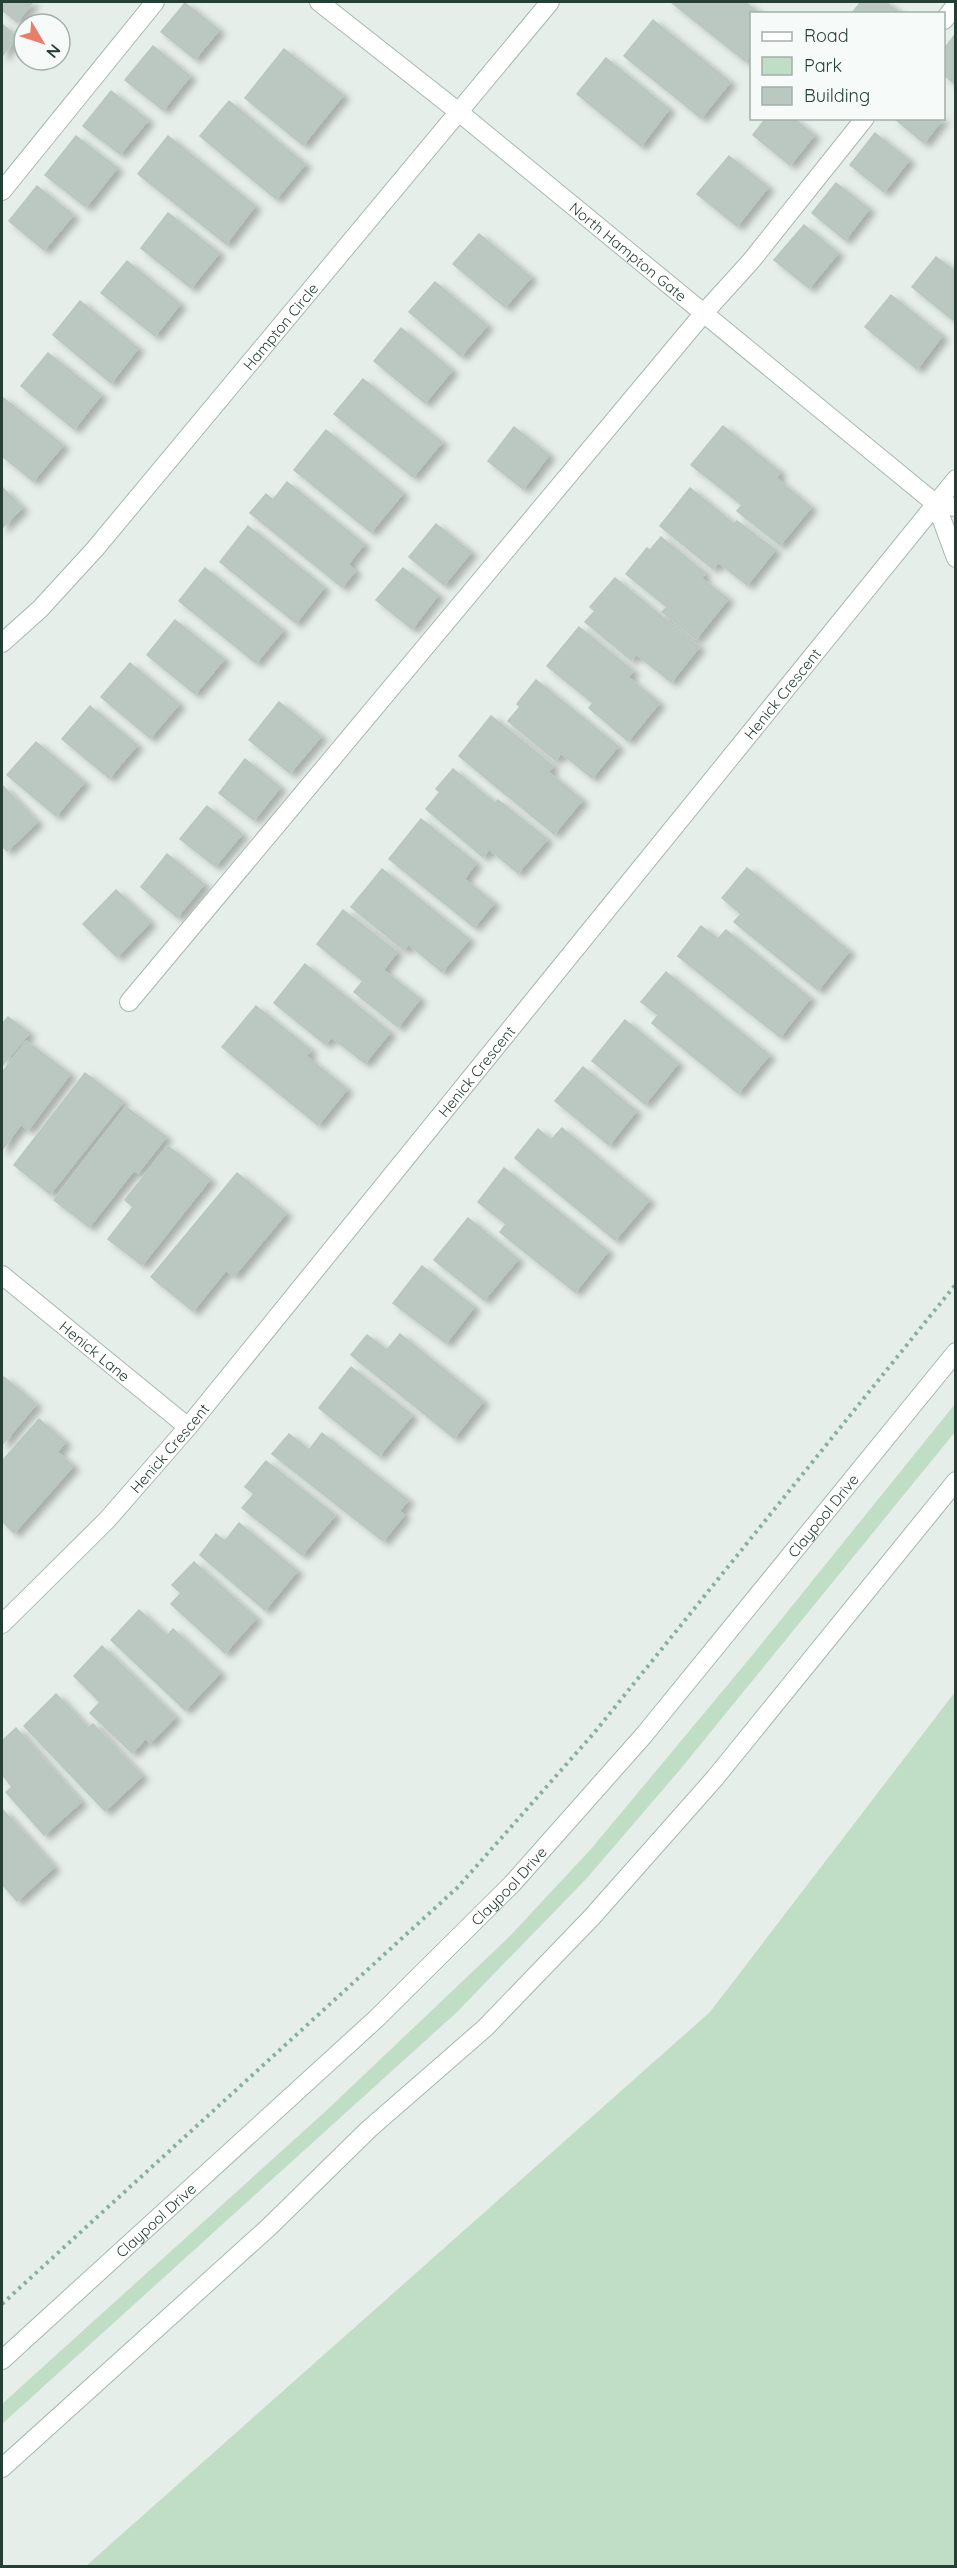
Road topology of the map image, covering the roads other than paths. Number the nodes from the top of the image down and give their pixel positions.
1 (155, 2) edge
2 (319, 2) edge
3 (550, 2) edge
4 (956, 5) edge
5 (945, 19) edge
6 (460, 113) junction
7 (863, 120) edge
8 (2, 190) edge
9 (703, 314) junction
10 (956, 479) edge
11 (936, 504) junction
12 (956, 507) edge
13 (956, 558) edge
14 (2, 643) edge
15 (129, 1002) dead end
16 (2, 1275) edge
17 (956, 1352) edge
18 (188, 1427) junction
19 (956, 1481) edge
20 (2, 1624) edge
21 (2, 2360) edge
22 (2, 2468) edge

1 - 8 street
2 - 6 street, North Hampton Gate
3 - 6 street, Hampton Circle
4 - 5 street
6 - 9 street, North Hampton Gate
6 - 14 street, Hampton Circle
7 - 9 street
9 - 11 street, North Hampton Gate
9 - 15 street
10 - 11 street, Henick Crescent
11 - 12 street
11 - 13 street
11 - 18 street, Henick Crescent
16 - 18 street, Henick Lane
17 - 21 street, Claypool Drive
18 - 20 street, Henick Crescent
19 - 22 street

